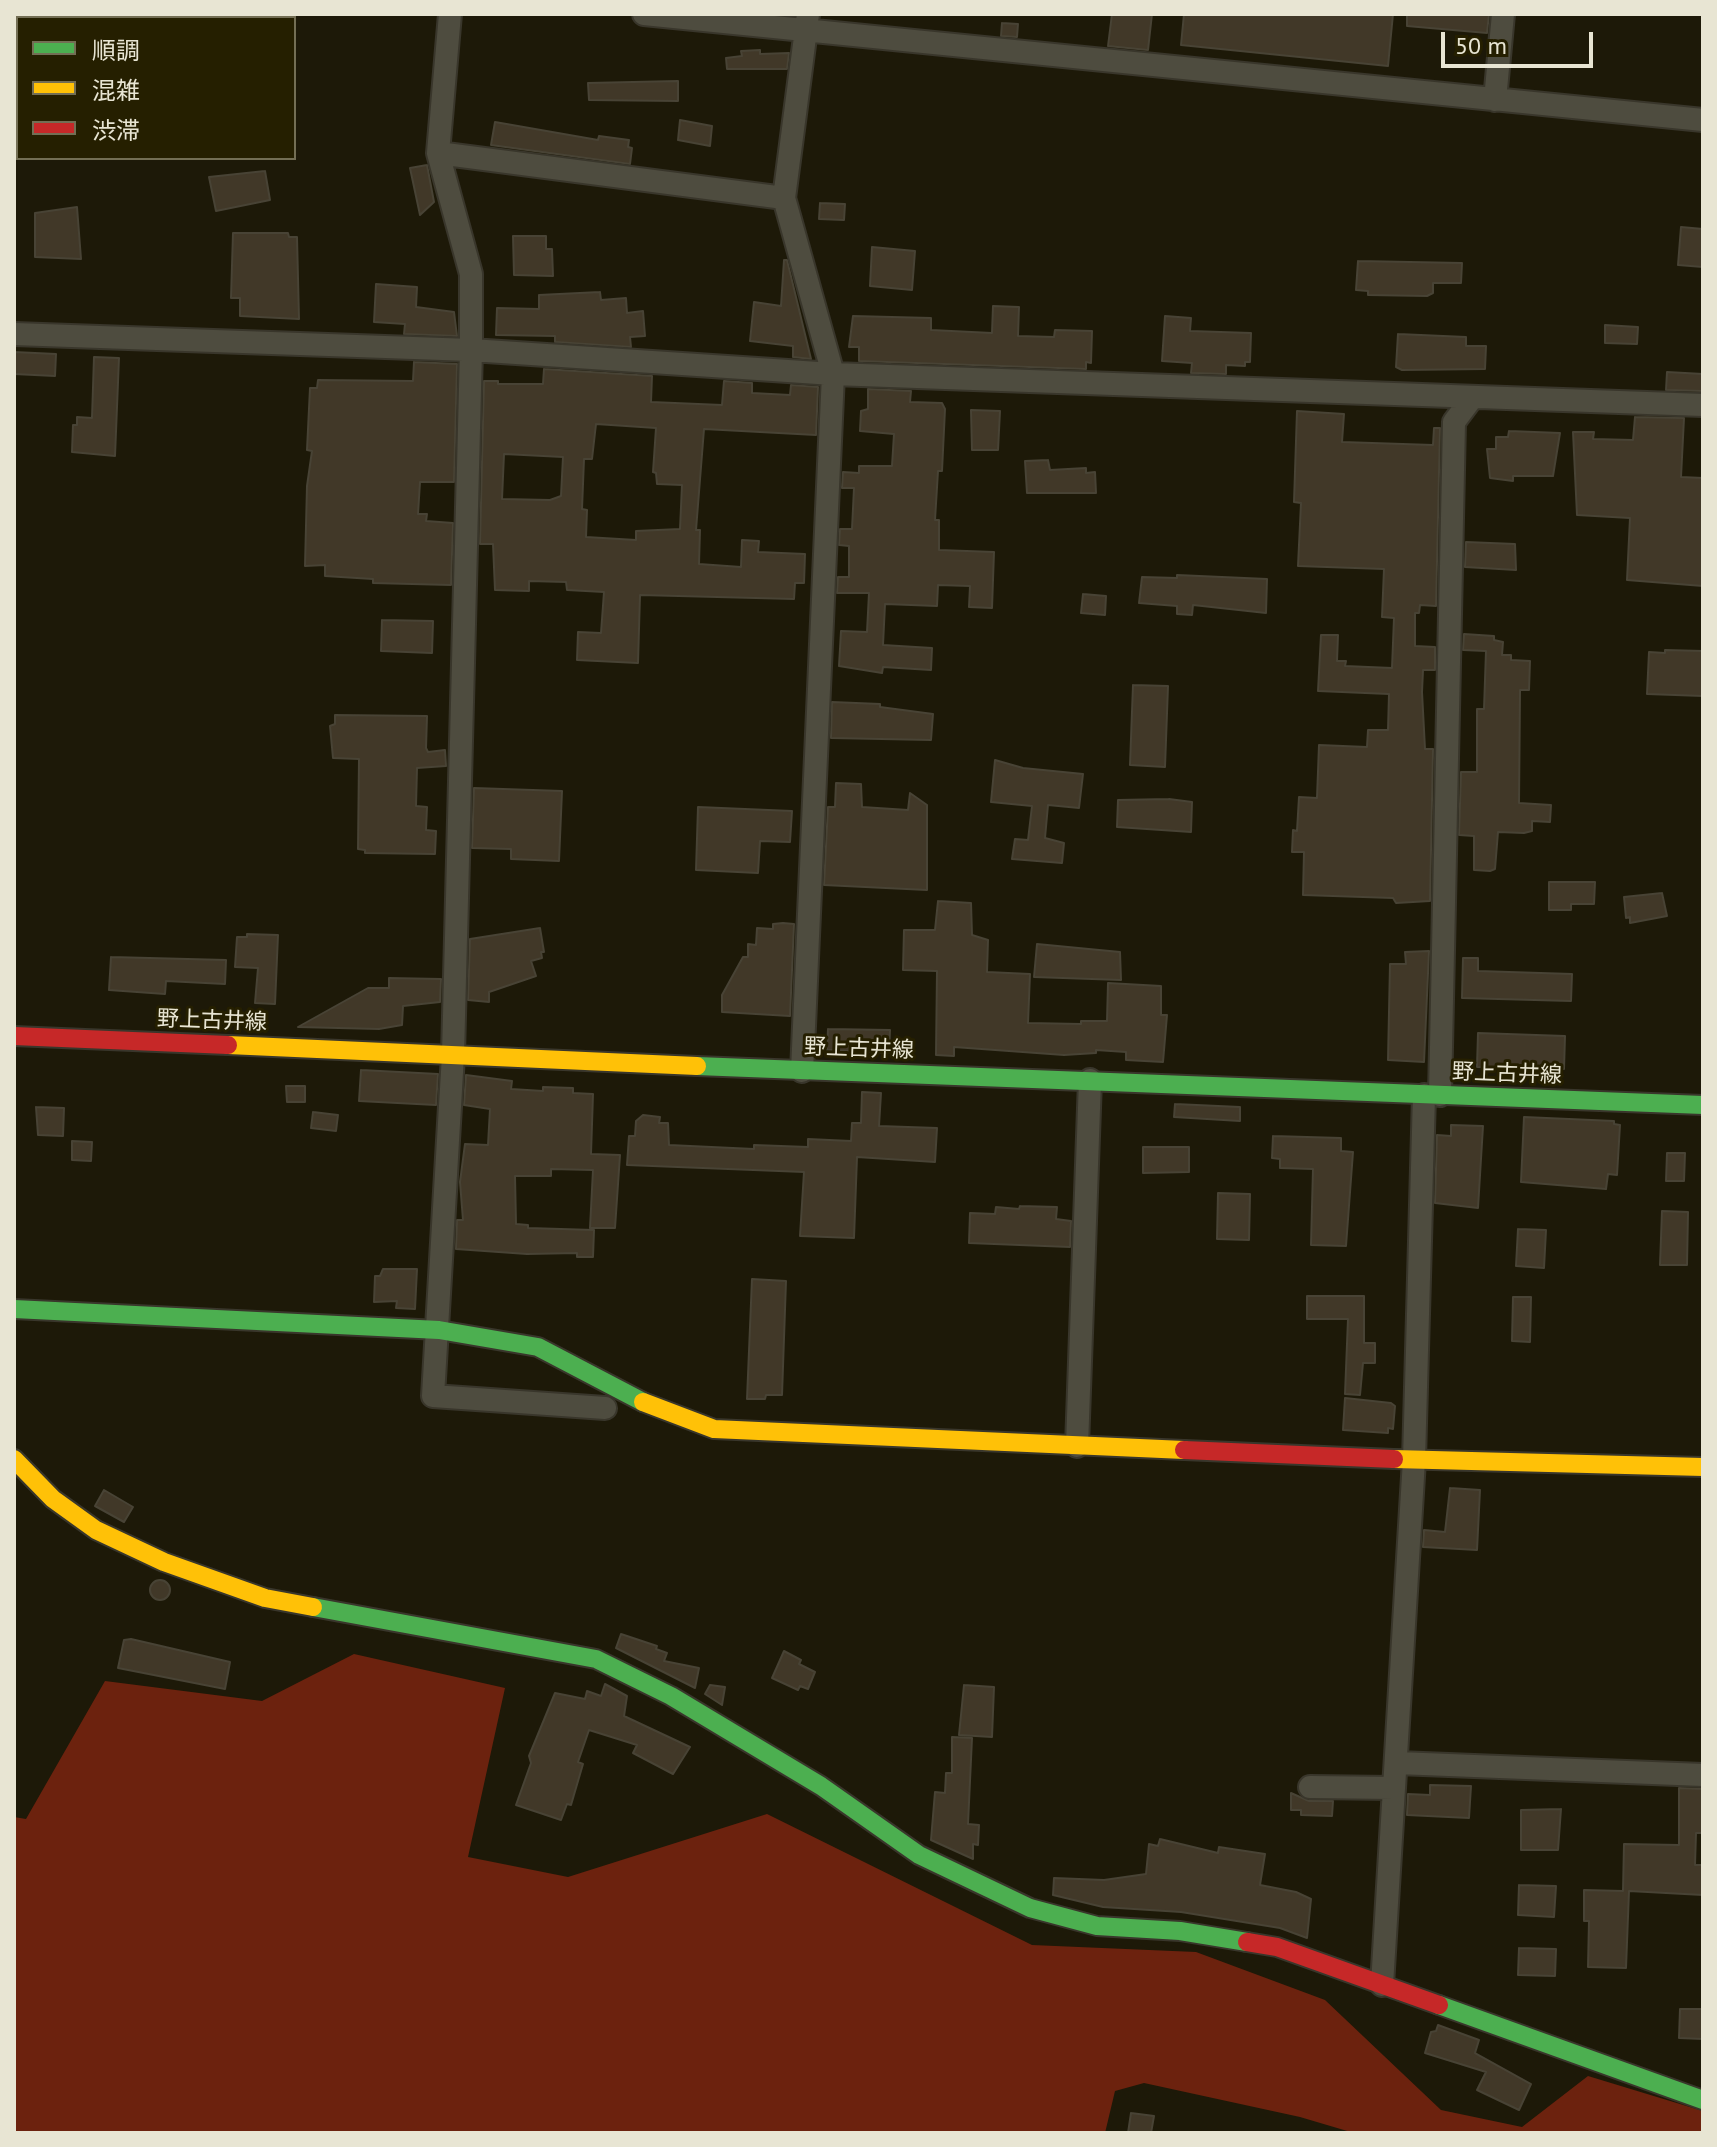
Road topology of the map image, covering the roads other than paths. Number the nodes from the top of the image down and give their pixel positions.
1 (450, 14) edge
2 (644, 14) edge
3 (1503, 14) edge
4 (808, 22) edge
5 (1495, 100) junction
6 (1703, 120) edge
7 (438, 153) junction
8 (784, 198) junction
9 (14, 334) edge
10 (471, 350) junction
11 (833, 374) junction
12 (1472, 398) junction
13 (1703, 405) edge
14 (14, 1036) edge
15 (453, 1055) junction
16 (802, 1071) junction
17 (1090, 1080) junction
18 (1432, 1095) junction
19 (1703, 1105) edge
20 (14, 1309) edge
21 (439, 1330) junction
22 (605, 1408) dead end
23 (1077, 1446) junction
24 (14, 1459) edge
25 (1414, 1460) junction
26 (1703, 1467) edge
27 (1398, 1763) junction
28 (1703, 1775) edge
29 (1310, 1787) dead end
30 (1394, 1788) junction
31 (1382, 1985) junction
32 (1703, 2100) edge

1 - 7 street
2 - 4 street
3 - 5 street
4 - 5 street
4 - 8 street
5 - 6 street
7 - 8 street
7 - 10 street
8 - 11 street
9 - 10 street
10 - 11 street
10 - 15 street
11 - 12 street
11 - 16 street
12 - 13 street
12 - 18 street
14 - 15 street, 野上古井線
15 - 16 street, 野上古井線
15 - 21 street
16 - 17 street, 野上古井線
17 - 18 street, 野上古井線
17 - 23 street
18 - 19 street, 野上古井線
18 - 25 street
20 - 21 street
21 - 22 street
21 - 23 street
23 - 25 street
24 - 31 street
25 - 26 street
25 - 27 street
27 - 28 street
27 - 30 street
29 - 30 street
30 - 31 street
31 - 32 street

